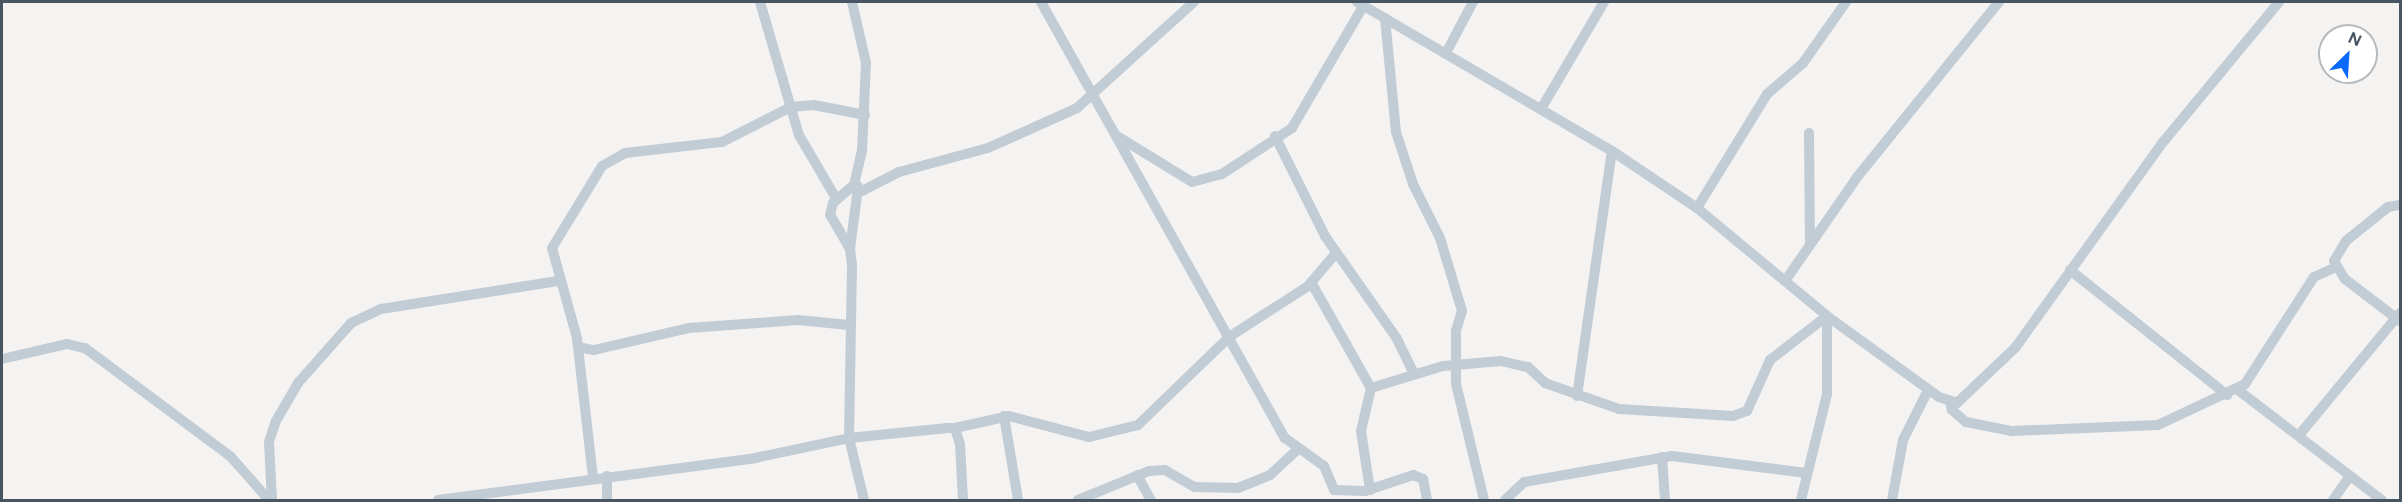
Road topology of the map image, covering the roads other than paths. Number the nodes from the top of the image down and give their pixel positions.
1 (760, 2) edge
2 (852, 2) edge
3 (1041, 2) edge
4 (1194, 2) edge
5 (1473, 2) edge
6 (1604, 2) edge
7 (1846, 2) edge
8 (1999, 2) edge
9 (2277, 2) edge
10 (1361, 4) edge
11 (1385, 18) junction
12 (1446, 53) junction
13 (1092, 96) junction
14 (789, 108) junction
15 (1541, 109) junction
16 (865, 115) junction
17 (1113, 134) junction
18 (1809, 134) dead end
19 (1275, 136) junction
20 (1612, 151) junction
21 (859, 175) junction
22 (858, 193) junction
23 (837, 200) junction
24 (2400, 205) edge
25 (1697, 208) junction
26 (1810, 244) junction
27 (850, 249) junction
28 (1336, 253) junction
29 (2334, 268) junction
30 (2070, 270) junction
31 (558, 281) junction
32 (1785, 281) junction
33 (1311, 282) junction
34 (1827, 316) junction
35 (2399, 317) edge
36 (849, 325) junction
37 (1229, 337) junction
38 (578, 347) junction
39 (2, 359) edge
40 (1456, 368) junction
41 (1413, 374) junction
42 (1371, 388) junction
43 (1928, 390) junction
44 (2238, 390) junction
45 (2226, 395) junction
46 (1577, 396) junction
47 (1950, 402) junction
48 (1004, 416) junction
49 (955, 428) junction
50 (2300, 434) junction
51 (849, 438) junction
52 (1299, 448) junction
53 (1662, 457) junction
54 (1806, 473) junction
55 (1137, 474) junction
56 (607, 476) junction
57 (2350, 476) junction
58 (593, 477) junction
59 (512, 489) junction
60 (1370, 490) junction
61 (270, 501) edge
62 (438, 501) edge
63 (507, 501) edge
64 (607, 501) edge
65 (864, 501) edge
66 (963, 501) edge
67 (1018, 501) edge
68 (1078, 501) edge
69 (1150, 501) edge
70 (1427, 501) edge
71 (1484, 501) edge
72 (1505, 501) edge
73 (1665, 501) edge
74 (1801, 501) edge
75 (1892, 501) edge
76 (2333, 501) edge
77 (2382, 501) edge

1 - 14 street
2 - 16 street
3 - 13 street
4 - 13 street
5 - 12 street
6 - 15 street
7 - 25 street
8 - 26 street
9 - 30 street
10 - 11 street
10 - 19 street
11 - 12 street
11 - 40 street
12 - 15 street
13 - 17 street
13 - 22 street
14 - 16 street
14 - 23 street
14 - 31 street
15 - 20 street
16 - 21 street
17 - 19 street
17 - 37 street
18 - 26 street
19 - 28 street
20 - 25 street
20 - 46 street
21 - 22 street
21 - 23 street
22 - 27 street
23 - 27 street
24 - 29 street
25 - 32 street
26 - 32 street
27 - 36 street
28 - 33 street
28 - 41 street
29 - 35 street
29 - 44 street
30 - 45 street
30 - 47 street
31 - 38 street
31 - 61 street
32 - 34 street
33 - 37 street
33 - 42 street
34 - 43 street
34 - 46 street
34 - 54 street
35 - 50 street
36 - 38 street
36 - 51 street
37 - 48 street
37 - 52 street
38 - 58 street
39 - 61 street
40 - 41 street
40 - 46 street
40 - 71 street
41 - 42 street
42 - 60 street
43 - 47 street
43 - 75 street
44 - 45 street
44 - 50 street
45 - 47 street
48 - 49 street
48 - 67 street
49 - 51 street
49 - 66 street
50 - 57 street
51 - 56 street
51 - 65 street
52 - 55 street
52 - 60 street
53 - 54 street
53 - 72 street
53 - 73 street
54 - 74 street
55 - 68 street
55 - 69 street
56 - 58 street
56 - 64 street
57 - 76 street
57 - 77 street
58 - 59 street
59 - 62 street
59 - 63 street
60 - 70 street

